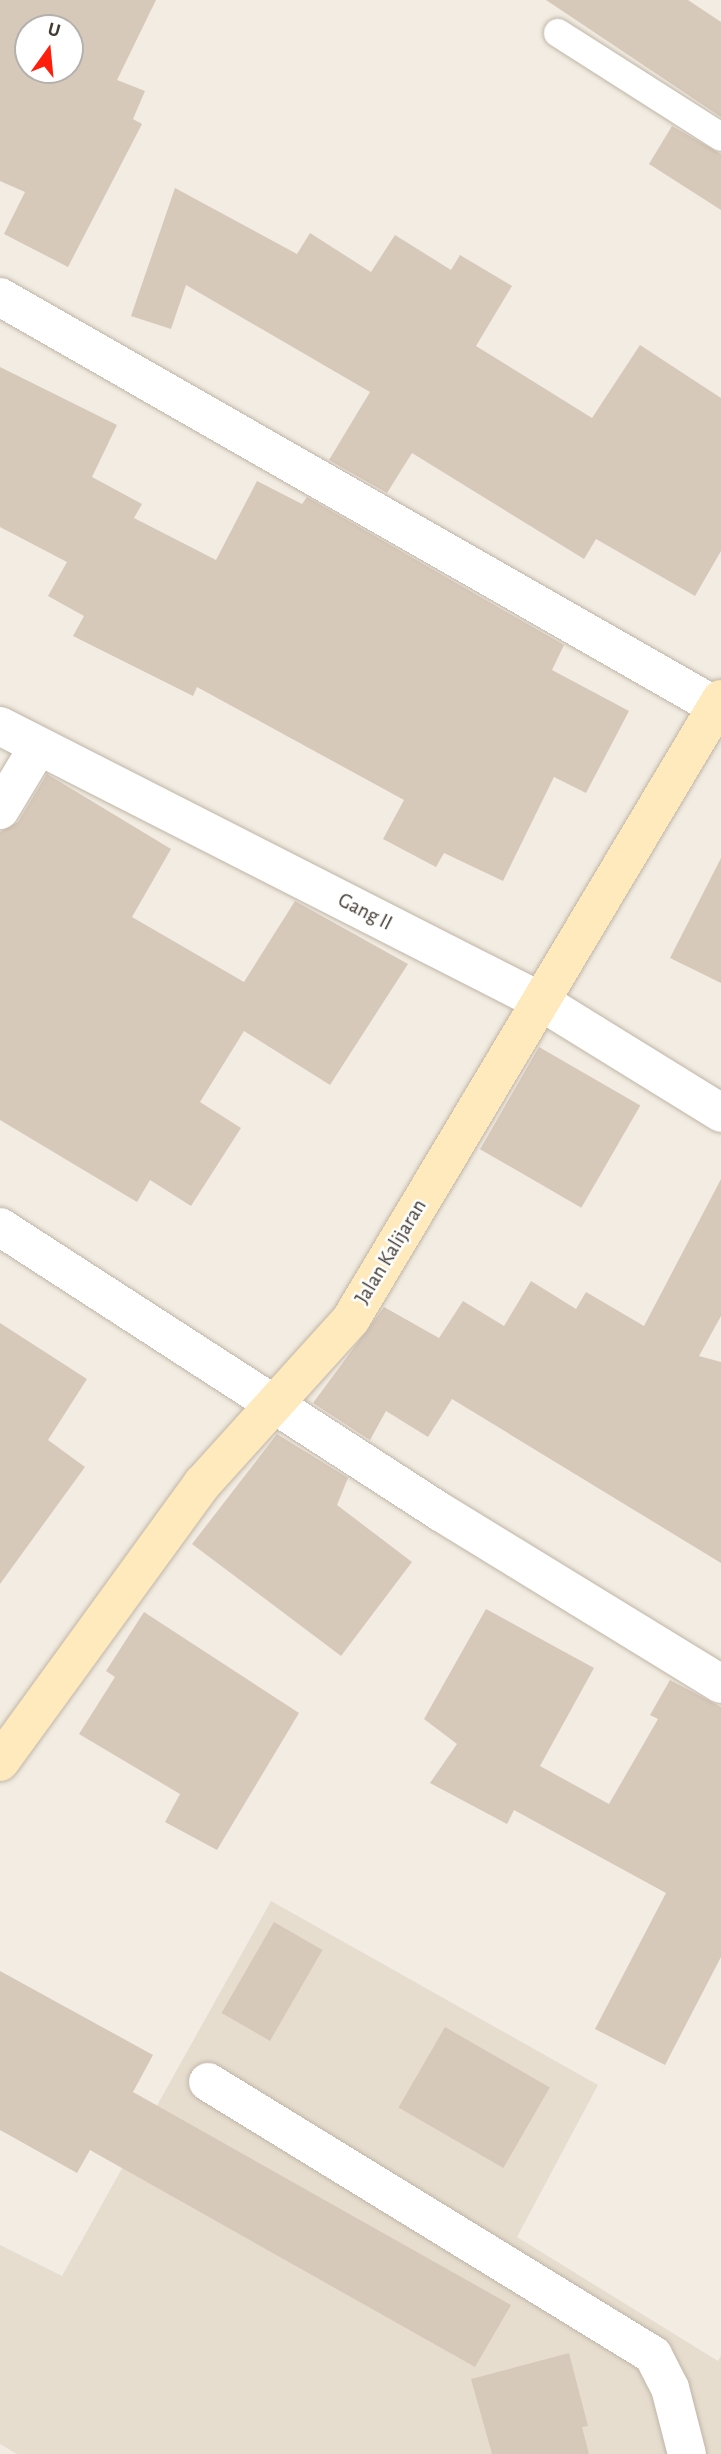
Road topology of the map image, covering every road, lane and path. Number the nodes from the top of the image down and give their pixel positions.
1 (558, 33) dead end
2 (721, 136) edge
3 (0, 297) edge
4 (719, 703) edge
5 (0, 726) edge
6 (38, 747) junction
7 (0, 810) edge
8 (540, 1001) junction
9 (721, 1113) edge
10 (0, 1227) edge
11 (274, 1407) junction
12 (721, 1684) edge
13 (0, 1762) edge
14 (208, 2082) dead end
15 (687, 2454) edge

1 - 2 lane
3 - 4 street
4 - 8 street, Jalan Kalijaran
5 - 6 street, Gang II
6 - 7 street
6 - 8 street, Gang II
8 - 9 street, Gang II
8 - 11 street, Jalan Kalijaran
10 - 11 street
11 - 12 street
11 - 13 street, Jalan Kalijaran
14 - 15 street

